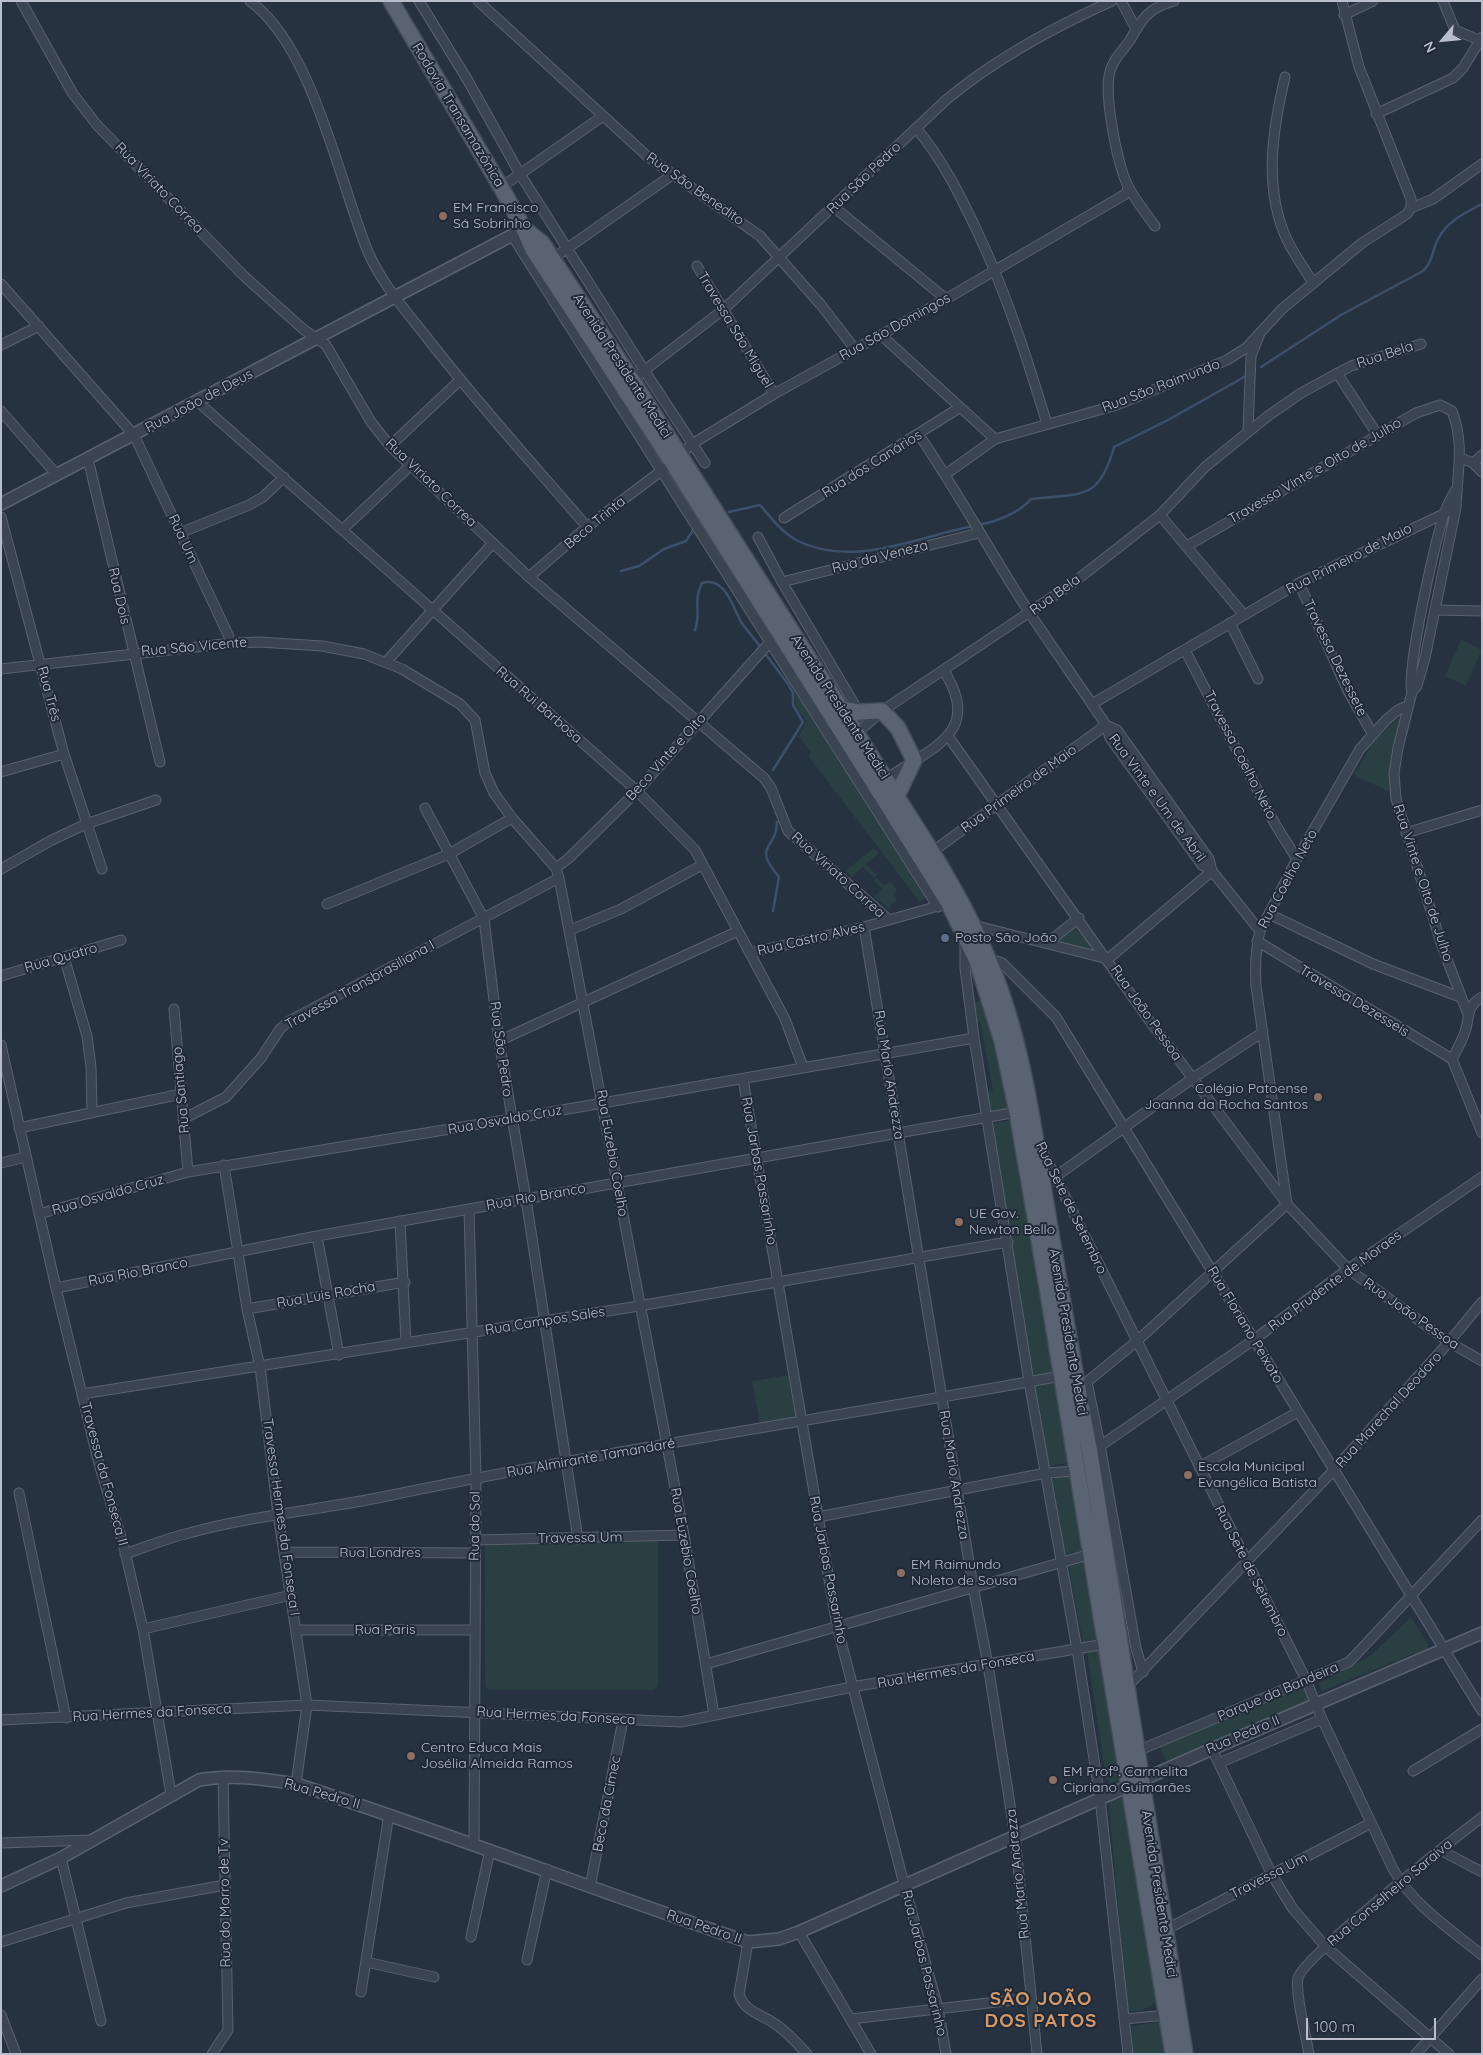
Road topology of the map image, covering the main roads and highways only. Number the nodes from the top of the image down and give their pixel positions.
1 (391, 1) edge
2 (518, 233) junction
3 (671, 463) junction
4 (841, 709) junction
5 (852, 737) junction
6 (881, 783) junction
7 (897, 796) junction
8 (948, 902) junction
9 (1018, 1082) junction
10 (1088, 1494) junction
11 (1130, 1754) junction
12 (1134, 1783) junction
13 (1166, 1973) junction
14 (1173, 2054) edge
15 (1185, 2054) edge

1 - 2 main road, Rodovia Transamazônica
2 - 3 main road, Avenida Presidente Medici
2 - 3 main road, Avenida Presidente Medici
3 - 4 main road, Avenida Presidente Medici
3 - 5 main road, Avenida Presidente Medici
4 - 5 main road, Avenida Presidente Medici
4 - 7 main road
5 - 6 main road, Avenida Presidente Medici
6 - 7 main road, Avenida Presidente Medici
6 - 8 main road, Avenida Presidente Medici
7 - 8 main road, Avenida Presidente Medici
8 - 9 main road, Avenida Presidente Medici
9 - 10 main road, Avenida Presidente Medici
9 - 10 main road, Avenida Presidente Medici
10 - 11 main road, Avenida Presidente Medici
10 - 11 main road, Avenida Presidente Medici
11 - 12 main road, Avenida Presidente Medici
12 - 13 main road, Avenida Presidente Medici
12 - 13 main road, Avenida Presidente Medici
13 - 14 main road, Avenida Presidente Medici
13 - 15 main road, Avenida Presidente Medici

